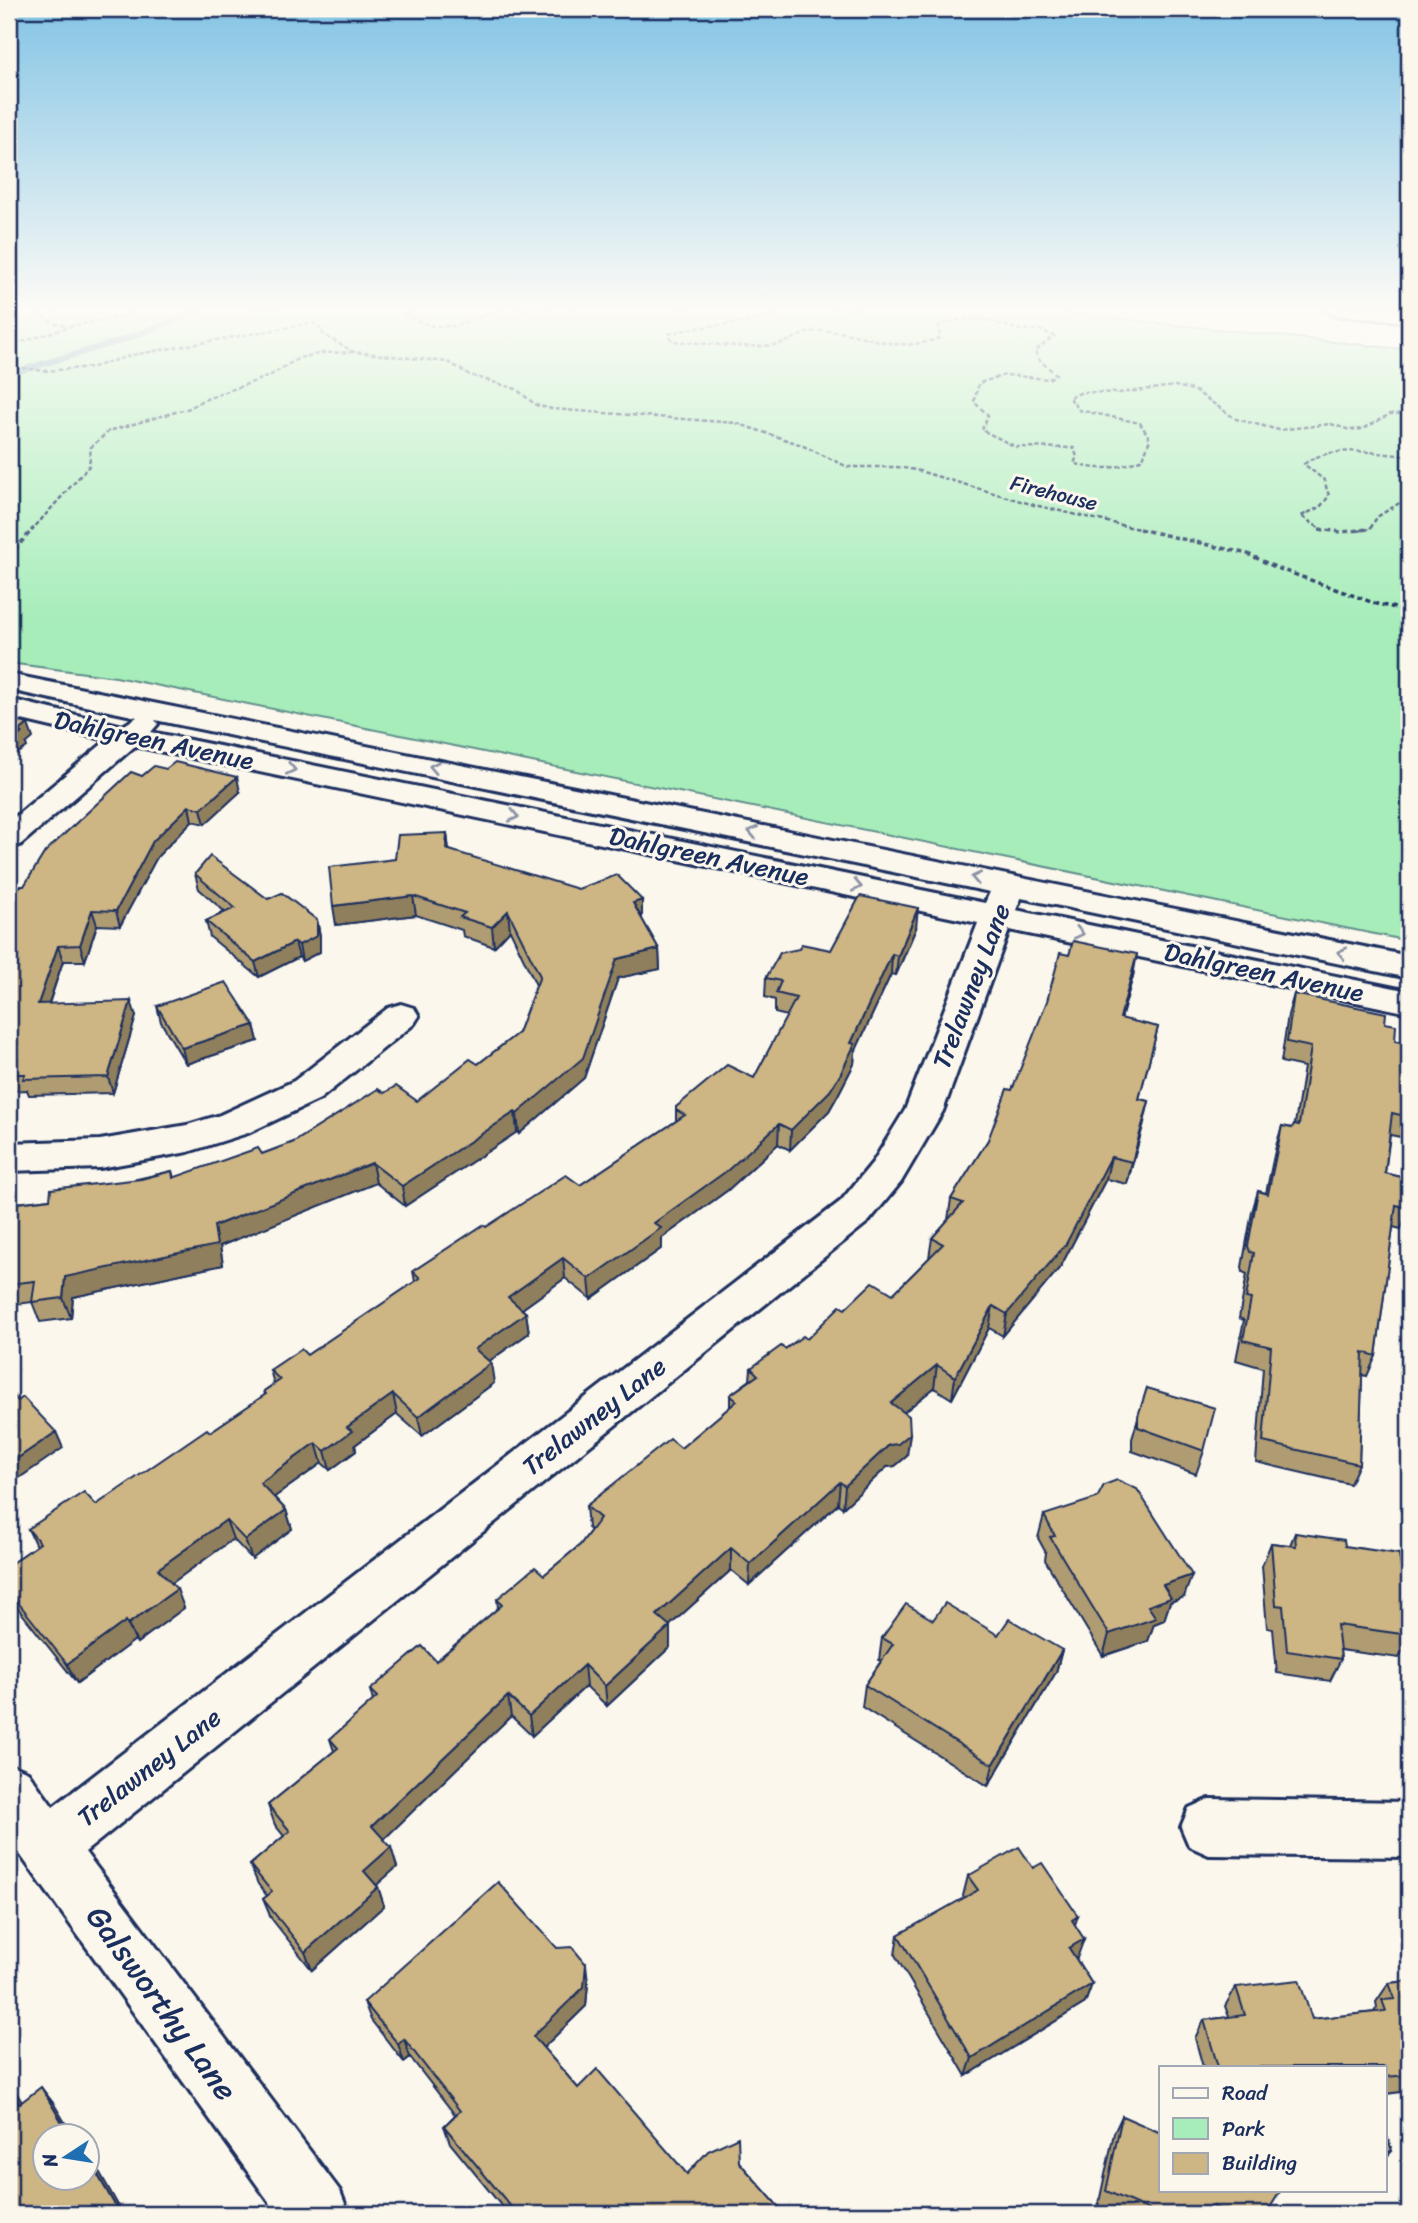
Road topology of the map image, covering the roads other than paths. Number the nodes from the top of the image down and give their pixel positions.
1 (9, 682) edge
2 (9, 709) edge
3 (158, 711) junction
4 (128, 736) junction
5 (9, 838) edge
6 (1004, 900) junction
7 (1409, 967) edge
8 (1409, 1002) edge
9 (401, 1016) dead end
10 (9, 1157) edge
11 (9, 1791) edge
12 (1209, 1827) dead end
13 (1409, 1830) edge
14 (47, 1847) junction
15 (317, 2214) edge

1 - 3 main road, Dahlgreen Avenue
2 - 4 main road, Dahlgreen Avenue
3 - 4 main road
6 -> 3 main road, Dahlgreen Avenue
4 - 5 main road
4 -> 6 main road, Dahlgreen Avenue
7 -> 6 main road, Dahlgreen Avenue
6 -> 8 main road, Dahlgreen Avenue
6 - 14 main road, Trelawney Lane
9 - 10 main road
11 - 14 main road, Galsworthy Lane
12 - 13 main road
14 - 15 main road, Galsworthy Lane

